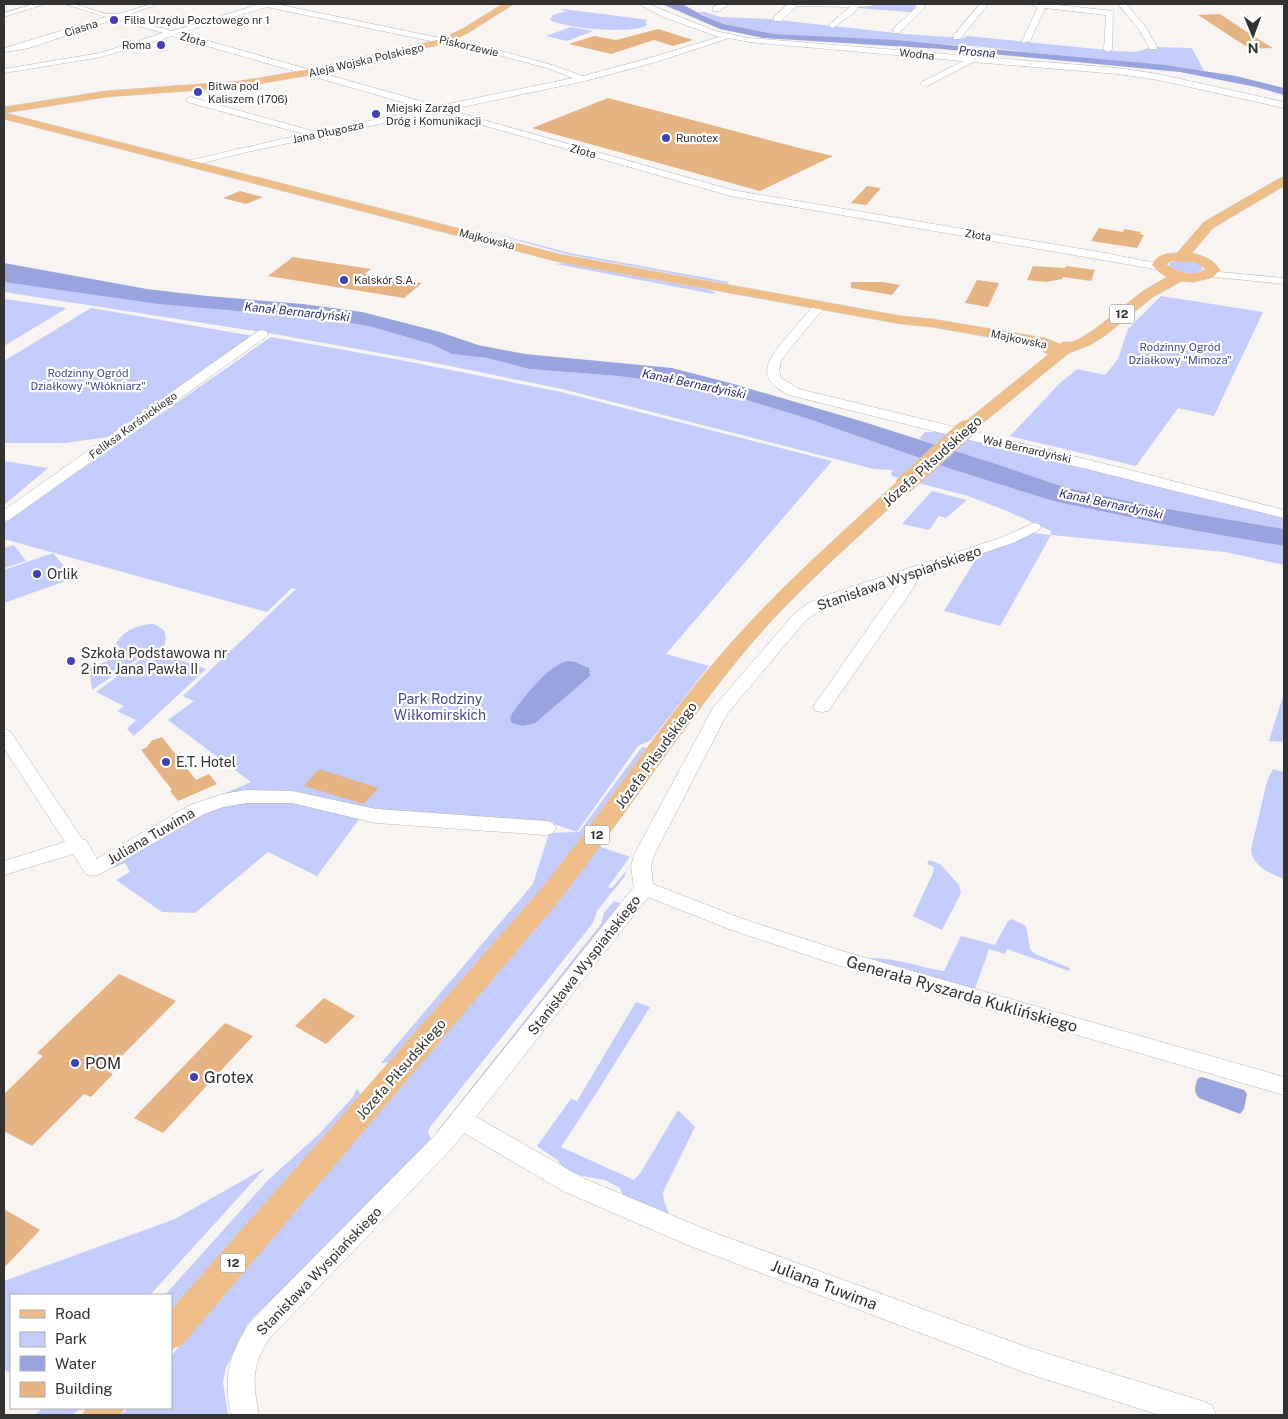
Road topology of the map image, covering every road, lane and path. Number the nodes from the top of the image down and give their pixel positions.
1 (41, 4) edge
2 (69, 4) edge
3 (154, 4) edge
4 (266, 4) edge
5 (499, 4) edge
6 (509, 4) edge
7 (643, 4) edge
8 (724, 4) edge
9 (794, 4) edge
10 (852, 4) edge
11 (872, 4) edge
12 (919, 4) edge
13 (984, 4) edge
14 (1032, 4) edge
15 (1042, 4) edge
16 (1122, 4) edge
17 (716, 9) dead end
18 (4, 15) edge
19 (116, 17) junction
20 (776, 19) dead end
21 (833, 26) dead end
22 (896, 31) dead end
23 (173, 33) junction
24 (726, 37) junction
25 (957, 37) dead end
26 (439, 40) junction
27 (1026, 41) dead end
28 (1153, 47) dead end
29 (6, 48) edge
30 (1108, 50) dead end
31 (972, 59) junction
32 (21, 61) junction
33 (4, 71) edge
34 (308, 72) junction
35 (582, 79) junction
36 (925, 84) dead end
37 (190, 100) dead end
38 (1284, 105) edge
39 (4, 109) edge
40 (439, 109) junction
41 (4, 116) edge
42 (78, 134) junction
43 (316, 134) junction
44 (190, 163) junction
45 (1284, 181) edge
46 (1225, 216) junction
47 (1205, 252) junction
48 (1180, 256) junction
49 (1161, 266) junction
50 (1211, 271) junction
51 (1181, 276) junction
52 (1284, 281) edge
53 (820, 305) junction
54 (262, 334) dead end
55 (1063, 351) junction
56 (1284, 514) edge
57 (4, 517) edge
58 (1034, 526) dead end
59 (913, 572) junction
60 (822, 706) dead end
61 (4, 735) edge
62 (546, 828) dead end
63 (78, 845) junction
64 (4, 868) edge
65 (644, 888) junction
66 (1284, 1086) edge
67 (461, 1120) junction
68 (172, 1333) edge
69 (245, 1415) edge
70 (1202, 1415) edge

1 - 18 street
2 - 19 street, Złota
3 - 19 street, Ciasna
4 - 23 street
4 - 26 street, Piskorzewie
5 - 26 main road, Aleja Wojska Polskiego
6 - 26 main road, Aleja Wojska Polskiego
7 - 24 street, Wodna
8 - 17 street
9 - 10 street
9 - 20 street
10 - 11 street
10 - 21 street
12 - 22 street
13 - 25 street
14 - 15 street
15 - 27 street
15 - 30 street
16 - 28 street
19 - 23 street, Złota
19 - 29 street, Ciasna
23 - 32 street
23 - 34 street, Złota
24 - 31 street, Wodna
24 - 35 street, Jana Długosza
26 - 34 main road, Aleja Wojska Polskiego
26 - 35 street, Piskorzewie
29 - 32 street
31 - 36 street
31 - 38 street, Wodna
32 - 33 street
34 - 39 main road, Aleja Wojska Polskiego
34 - 40 street, Złota
35 - 40 street, Jana Długosza
37 - 43 street
39 - 42 main road, Majkowska
40 - 43 street, Jana Długosza
40 - 49 street, Złota
41 - 42 main road, Majkowska
42 - 44 main road, Majkowska
43 - 44 street, Jana Długosza
44 - 53 main road, Majkowska
45 - 46 main road
46 - 47 main road
46 - 48 main road
47 - 48 main road, 12
47 - 50 main road, 12
48 - 49 main road, 12
49 - 51 main road, 12
49 - 55 main road, Józefa Piłsudskiego / 12
50 - 51 main road, 12
50 - 52 street
51 - 55 main road, Józefa Piłsudskiego / 12
53 - 55 main road, Majkowska
53 - 56 street, Wał Bernardyński
54 - 57 street, Feliksa Karśnickiego
55 - 68 main road, Józefa Piłsudskiego / 12, bridge
58 - 59 street, Stanisława Wyspiańskiego
59 - 60 street
59 - 65 street, Stanisława Wyspiańskiego
61 - 63 street, Juliana Tuwima
62 - 63 street, Juliana Tuwima
63 - 64 street
65 - 66 street, Generała Ryszarda Kuklińskiego
65 - 67 street, Stanisława Wyspiańskiego
67 - 69 street, Stanisława Wyspiańskiego
67 - 70 street, Juliana Tuwima

